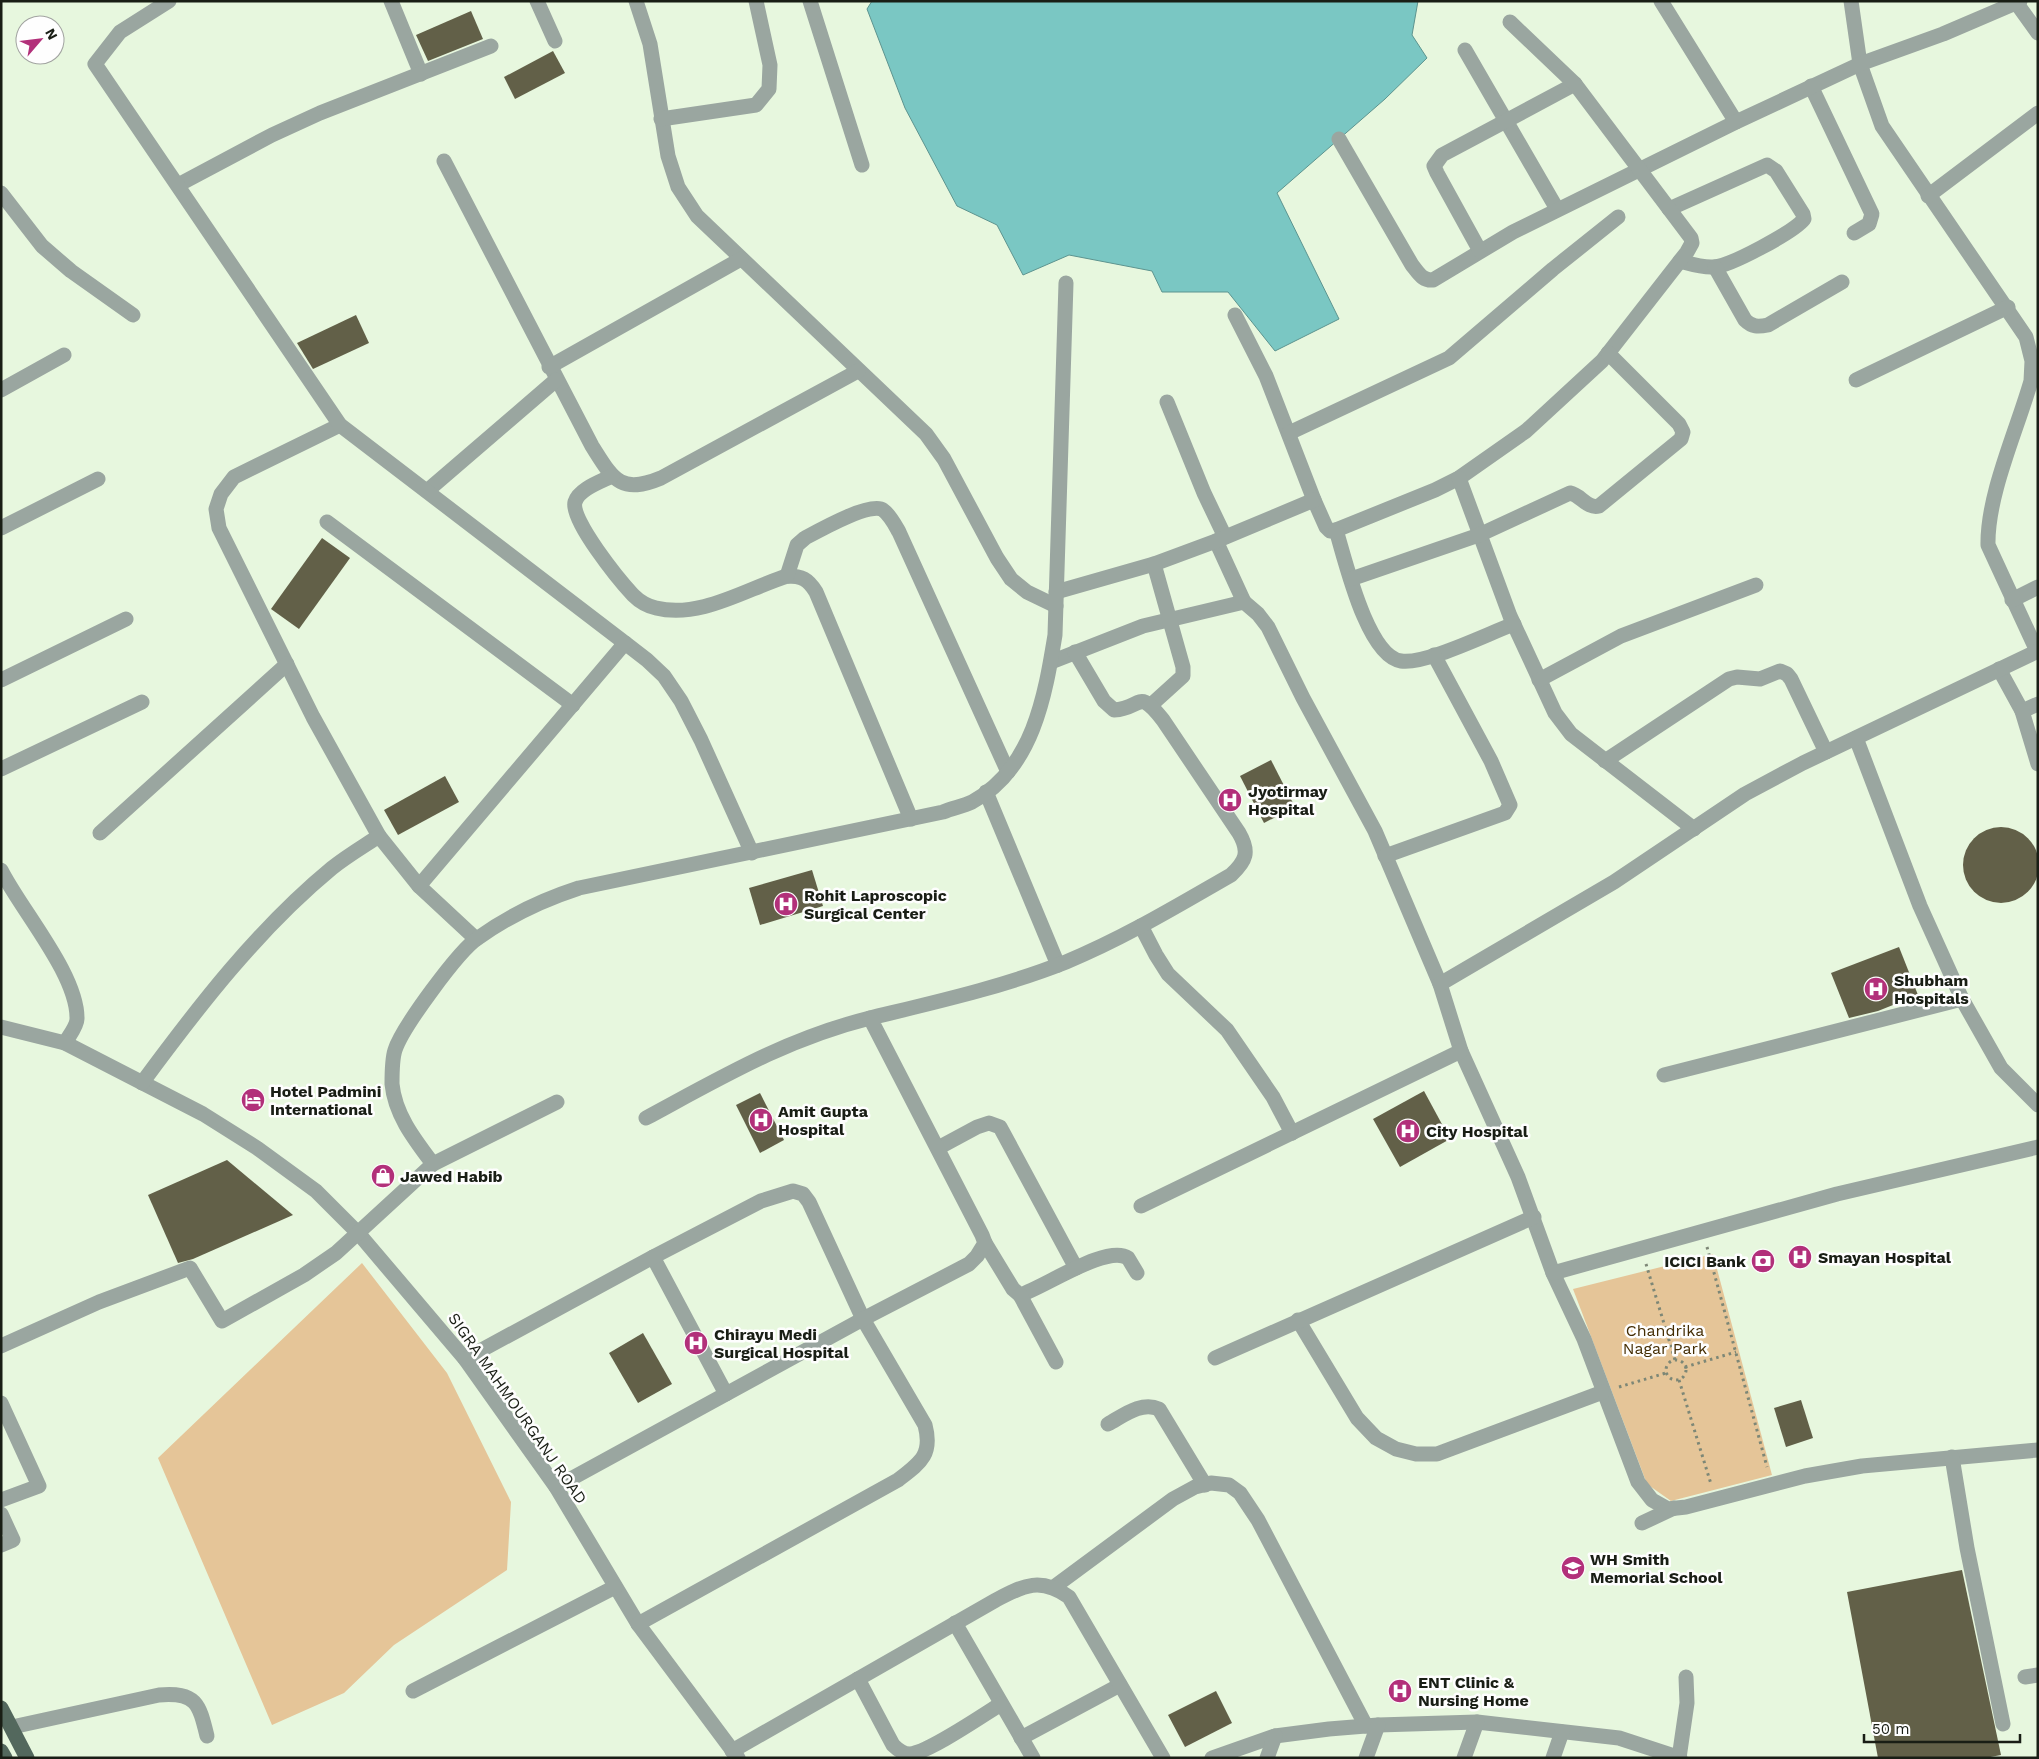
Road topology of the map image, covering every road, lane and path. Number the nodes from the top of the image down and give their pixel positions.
1 (169, 1) edge
2 (391, 1) edge
3 (537, 1) edge
4 (636, 1) edge
5 (756, 1) edge
6 (810, 1) edge
7 (1661, 1) edge
8 (1851, 1) edge
9 (2017, 2) edge
10 (1510, 22) dead end
11 (2038, 33) edge
12 (555, 41) dead end
13 (491, 46) dead end
14 (1465, 50) dead end
15 (1860, 64) junction
16 (421, 74) junction
17 (1575, 84) junction
18 (1811, 86) junction
19 (2038, 114) edge
20 (661, 119) junction
21 (1507, 120) junction
22 (1736, 122) junction
23 (1339, 139) dead end
24 (444, 161) dead end
25 (862, 165) dead end
26 (1638, 169) junction
27 (178, 186) junction
28 (1, 193) edge
29 (1928, 196) junction
30 (1557, 209) junction
31 (1669, 209) junction
32 (1618, 217) dead end
33 (1854, 234) dead end
34 (1480, 251) junction
35 (741, 259) junction
36 (1680, 261) junction
37 (1715, 267) junction
38 (1842, 282) dead end
39 (1066, 284) dead end
40 (2008, 308) junction
41 (134, 315) dead end
42 (1235, 315) dead end
43 (1608, 354) junction
44 (64, 355) dead end
45 (858, 371) junction
46 (552, 373) junction
47 (1856, 380) dead end
48 (1, 390) edge
49 (1167, 402) dead end
50 (340, 425) junction
51 (1289, 434) junction
52 (612, 476) junction
53 (1459, 478) junction
54 (98, 479) dead end
55 (427, 491) junction
56 (1314, 500) junction
57 (327, 522) dead end
58 (1, 528) edge
59 (1336, 530) junction
60 (1480, 535) junction
61 (1220, 539) junction
62 (1154, 564) junction
63 (787, 576) junction
64 (1351, 578) junction
65 (1756, 585) dead end
66 (2038, 587) edge
67 (1056, 599) junction
68 (2012, 600) junction
69 (1244, 602) junction
70 (126, 619) dead end
71 (1170, 620) junction
72 (1514, 624) junction
73 (625, 643) junction
74 (2037, 651) edge
75 (1076, 652) junction
76 (1434, 655) junction
77 (1050, 662) junction
78 (287, 664) junction
79 (1999, 669) junction
80 (1, 680) edge
81 (1539, 680) junction
82 (142, 702) dead end
83 (2038, 704) edge
84 (573, 705) junction
85 (1151, 705) junction
86 (2022, 711) junction
87 (1856, 738) junction
88 (1826, 752) junction
89 (1605, 761) junction
90 (2038, 764) edge
91 (1, 769) edge
92 (1008, 772) junction
93 (986, 792) junction
94 (911, 819) junction
95 (1694, 829) junction
96 (100, 833) dead end
97 (379, 836) junction
98 (752, 853) junction
99 (1385, 856) junction
100 (1, 870) edge
101 (419, 886) junction
102 (1141, 926) junction
103 (476, 939) junction
104 (1058, 965) junction
105 (1440, 984) junction
106 (1962, 999) junction
107 (870, 1018) junction
108 (1, 1027) edge
109 (65, 1043) junction
110 (1462, 1051) junction
111 (1664, 1075) dead end
112 (142, 1083) junction
113 (557, 1102) dead end
114 (2038, 1105) edge
115 (646, 1118) dead end
116 (1292, 1134) junction
117 (2038, 1147) edge
118 (938, 1148) junction
119 (433, 1164) junction
120 (1141, 1206) dead end
121 (1534, 1217) junction
122 (1703, 1232) junction
123 (359, 1234) junction
124 (985, 1243) junction
125 (1641, 1249) junction
126 (653, 1257) junction
127 (1076, 1268) junction
128 (1137, 1273) dead end
129 (1553, 1273) junction
130 (1020, 1295) junction
131 (863, 1318) junction
132 (1298, 1320) junction
133 (1, 1346) edge
134 (1736, 1352) junction
135 (1215, 1358) dead end
136 (465, 1359) junction
137 (1675, 1360) junction
138 (1056, 1362) dead end
139 (1685, 1367) junction
140 (1666, 1373) junction
141 (1679, 1380) junction
142 (1603, 1392) junction
143 (726, 1394) junction
144 (1, 1403) edge
145 (1108, 1424) dead end
146 (2038, 1450) edge
147 (1952, 1456) junction
148 (1205, 1485) junction
149 (1772, 1486) junction
150 (556, 1487) junction
151 (1, 1500) edge
152 (1716, 1500) junction
153 (1674, 1508) junction
154 (1, 1514) edge
155 (1642, 1524) dead end
156 (1, 1545) edge
157 (616, 1587) junction
158 (1054, 1587) junction
159 (955, 1623) junction
160 (638, 1624) junction
161 (1686, 1677) dead end
162 (858, 1679) junction
163 (1120, 1685) junction
164 (414, 1691) dead end
165 (1001, 1704) junction
166 (1, 1708) edge
167 (1477, 1722) junction
168 (2003, 1724) dead end
169 (1372, 1725) junction
170 (12, 1727) junction
171 (1562, 1732) junction
172 (207, 1736) dead end
173 (1275, 1736) junction
174 (1021, 1738) junction
175 (1, 1751) edge
176 (735, 1754) edge
177 (5, 1758) edge
178 (28, 1758) edge
179 (1033, 1758) edge
180 (1163, 1758) edge
181 (1212, 1758) edge
182 (1267, 1758) edge
183 (1366, 1758) edge
184 (1464, 1758) edge
185 (1553, 1758) edge
186 (1679, 1758) edge

1 - 27 street
2 - 16 street
3 - 12 street
4 - 20 street
5 - 20 street
6 - 25 street
7 - 22 street
8 - 15 street
9 - 11 street
9 - 15 street
10 - 17 street
13 - 16 street
14 - 21 street
15 - 18 street
15 - 29 street
16 - 27 street
17 - 21 street
17 - 26 street
18 - 22 street
18 - 33 street
19 - 29 street
20 - 35 street
21 - 30 street
21 - 34 street
22 - 26 street
23 - 34 street
24 - 46 street
26 - 30 street
26 - 31 street
27 - 50 street
28 - 41 street
29 - 40 street
30 - 34 street
31 - 36 street
31 - 37 street
32 - 51 street
35 - 45 street
35 - 46 street
36 - 37 street
36 - 43 street
37 - 38 street
39 - 67 street
40 - 47 street
40 - 68 street
42 - 51 street
43 - 53 street
43 - 60 street
44 - 48 street
45 - 52 street
45 - 67 street
46 - 52 street
46 - 55 street
49 - 61 street
50 - 55 street
50 - 78 street
51 - 56 street
52 - 63 street
53 - 59 street
53 - 60 street
54 - 58 street
55 - 73 street
56 - 59 street
56 - 61 street
57 - 84 street
59 - 64 street
60 - 64 street
60 - 72 street
61 - 62 street
61 - 69 street
62 - 67 street
62 - 71 street
63 - 92 street
63 - 94 street
64 - 76 street
65 - 81 street
66 - 68 street
67 - 77 street
68 - 74 street
69 - 71 street
69 - 99 street
70 - 80 street
71 - 75 street
71 - 85 street
72 - 76 street
72 - 81 street
73 - 84 street
73 - 98 street
74 - 79 street
75 - 77 street
75 - 85 street
76 - 99 street
77 - 92 street
78 - 96 street
78 - 97 street
79 - 86 street
79 - 87 street
81 - 89 street
82 - 91 street
83 - 86 street
84 - 101 street
85 - 102 street
86 - 90 street
87 - 88 street
87 - 106 street
88 - 89 street
88 - 95 street
89 - 95 street
92 - 93 street
93 - 94 street
93 - 104 street
94 - 98 street
95 - 105 street
97 - 101 street
97 - 112 street
98 - 103 street
99 - 105 street
100 - 109 street
101 - 103 street
102 - 104 street
102 - 116 street
103 - 119 street
104 - 107 street
105 - 110 street
106 - 111 street
106 - 114 street
107 - 115 street
107 - 118 street
108 - 109 street, SIGRA MAHMOURGANJ ROAD
109 - 112 street, SIGRA MAHMOURGANJ ROAD
110 - 116 street
110 - 121 street
112 - 123 street, SIGRA MAHMOURGANJ ROAD
113 - 119 street
116 - 120 street
117 - 122 street
118 - 124 street
118 - 127 street
119 - 123 street
121 - 129 street
121 - 132 street
122 - 125 street
122 - 134 path
123 - 133 street
123 - 136 street, SIGRA MAHMOURGANJ ROAD
124 - 130 street
124 - 131 street
125 - 129 street
125 - 137 path
126 - 131 street
126 - 136 street
126 - 143 street
127 - 128 street
127 - 130 street
129 - 142 street
130 - 138 street
131 - 143 street
131 - 160 street
132 - 135 street
132 - 142 street
134 - 139 path
134 - 149 path
136 - 150 street, SIGRA MAHMOURGANJ ROAD
137 - 139 path
137 - 140 path
139 - 141 path
140 - 141 path
140 - 142 path
141 - 152 path
142 - 153 street
143 - 150 street
144 - 151 street
145 - 148 street
146 - 147 street
147 - 149 street
147 - 168 street
148 - 158 street
148 - 169 street
149 - 152 street
150 - 157 street, SIGRA MAHMOURGANJ ROAD
152 - 153 street
153 - 155 street
154 - 156 street
157 - 160 street, SIGRA MAHMOURGANJ ROAD
157 - 164 street
158 - 159 street
158 - 163 street
159 - 162 street
159 - 165 street
160 - 176 street, SIGRA MAHMOURGANJ ROAD
161 - 186 street
162 - 165 street
162 - 176 street
163 - 174 street
163 - 180 street
165 - 174 street
166 - 170 main road
167 - 169 street
167 - 171 street
167 - 184 street
169 - 173 street
169 - 183 street
170 - 172 street
170 - 178 main road
171 - 185 street
171 - 186 street
173 - 181 street
173 - 182 street
174 - 179 street
175 - 177 main road

